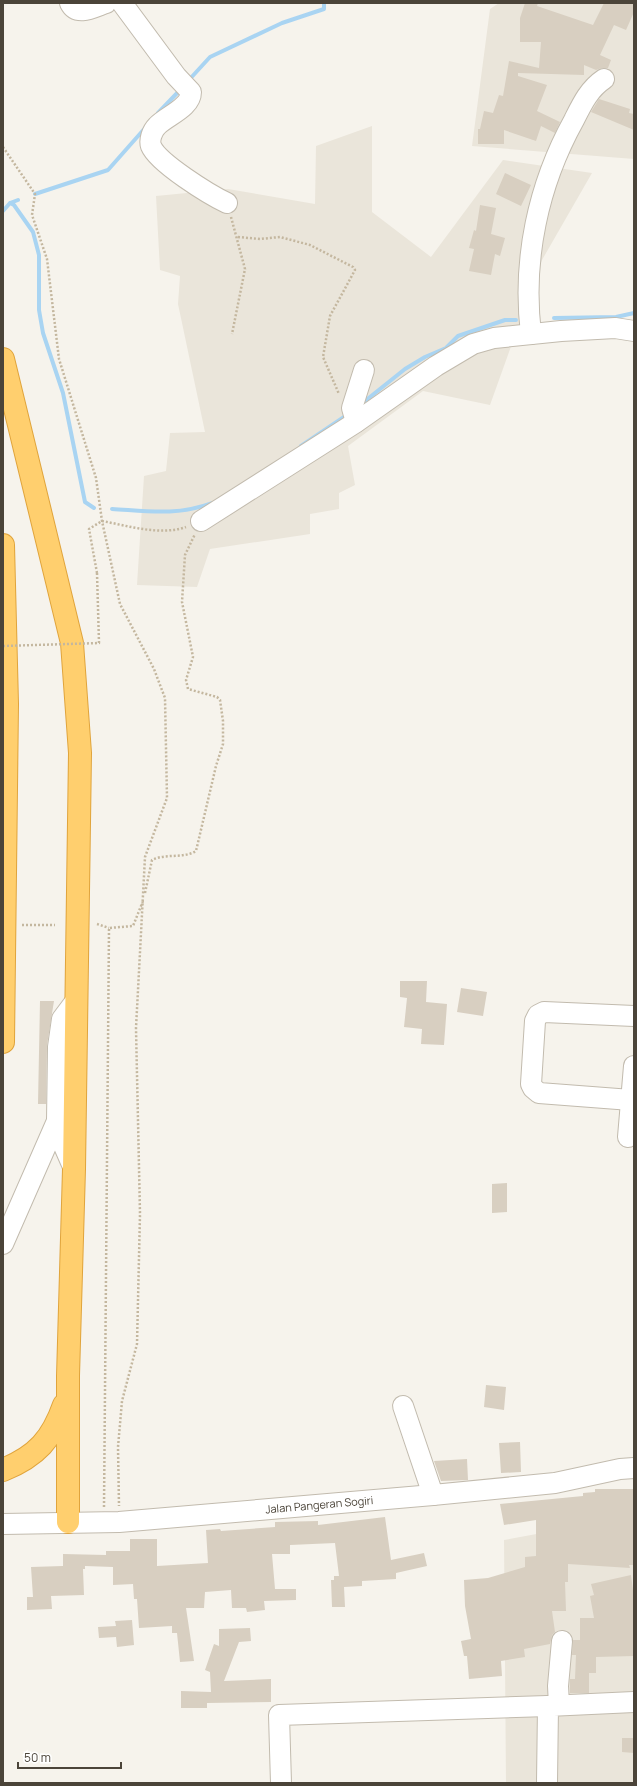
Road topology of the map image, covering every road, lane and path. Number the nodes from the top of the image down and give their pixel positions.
1 (70, 3) edge
2 (106, 3) edge
3 (122, 3) edge
4 (604, 79) dead end
5 (3, 147) edge
6 (227, 204) joint
7 (238, 237) junction
8 (634, 331) edge
9 (232, 334) dead end
10 (531, 334) junction
11 (3, 359) edge
12 (364, 370) dead end
13 (354, 415) junction
14 (102, 521) junction
15 (201, 521) junction
16 (3, 545) edge
17 (3, 646) edge
18 (144, 899) junction
19 (96, 924) dead end
20 (22, 925) dead end
21 (55, 925) dead end
22 (109, 928) junction
23 (77, 999) junction
24 (634, 1016) edge
25 (3, 1042) edge
26 (634, 1066) edge
27 (631, 1100) junction
28 (57, 1121) junction
29 (628, 1137) dead end
30 (74, 1169) junction
31 (3, 1244) edge
32 (68, 1376) junction
33 (403, 1406) dead end
34 (634, 1468) edge
35 (3, 1470) edge
36 (433, 1495) junction
37 (68, 1522) junction
38 (111, 1522) junction
39 (3, 1524) edge
40 (562, 1641) dead end
41 (628, 1702) edge
42 (554, 1706) junction
43 (281, 1783) edge
44 (547, 1783) edge

1 - 2 street
3 - 6 street
4 - 10 street
5 - 14 path
6 - 7 path
7 - 9 path
7 - 13 path
8 - 10 street
10 - 13 street
11 - 23 highway
12 - 13 street
13 - 15 street
14 - 15 path
14 - 17 path, bridge
14 - 18 path
15 - 18 path
16 - 25 highway
18 - 22 path
18 - 38 path
19 - 22 path
20 - 21 path
22 - 38 path
23 - 28 street
23 - 30 highway
24 - 27 street
26 - 27 street
27 - 29 street
28 - 30 street
28 - 31 street
30 - 32 highway
32 - 35 highway
32 - 37 highway
33 - 36 street
34 - 36 street, Jalan Pangeran Sogiri
36 - 38 street, Jalan Pangeran Sogiri
37 - 38 street, Jalan Pangeran Sogiri
37 - 39 street, Jalan Pangeran Sogiri
40 - 42 street
41 - 42 street
42 - 43 street
42 - 44 street

